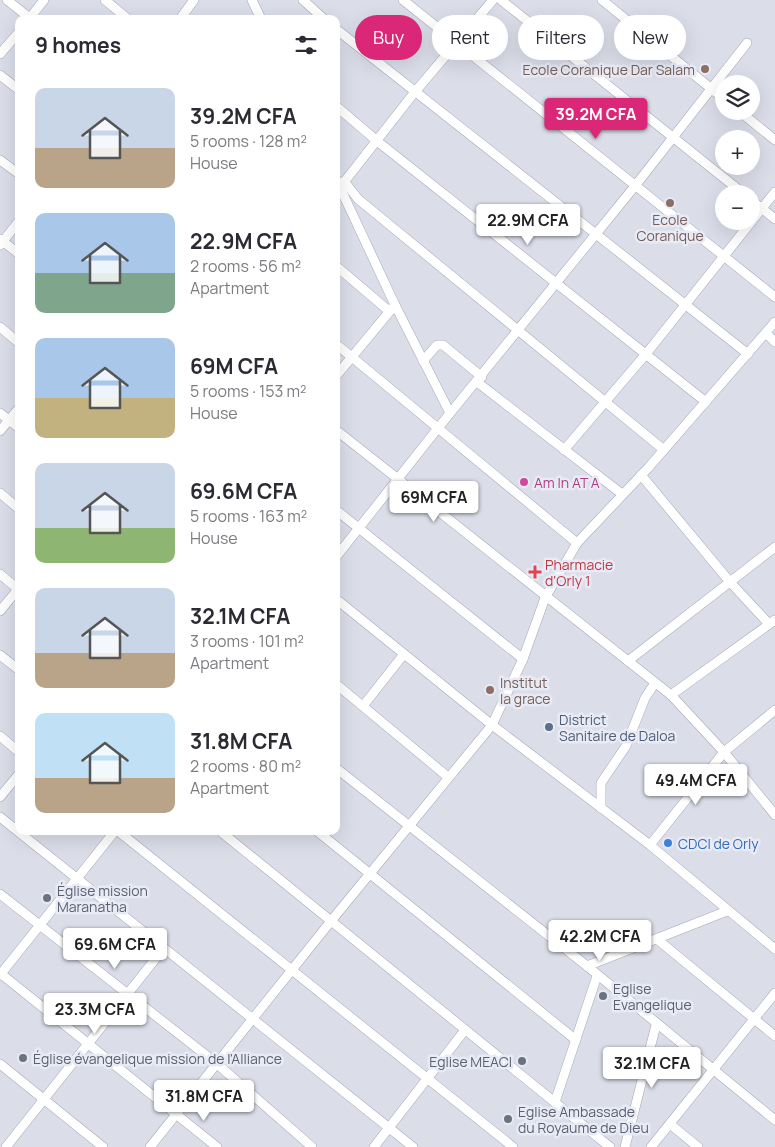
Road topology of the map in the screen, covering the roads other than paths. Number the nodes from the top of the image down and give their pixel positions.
1 (7, 0) edge
2 (44, 0) edge
3 (105, 0) edge
4 (194, 0) edge
5 (252, 0) edge
6 (302, 0) edge
7 (403, 0) edge
8 (493, 0) edge
9 (501, 0) edge
10 (602, 0) edge
11 (25, 15) edge
12 (33, 15) edge
13 (123, 15) edge
14 (183, 15) edge
15 (259, 15) edge
16 (319, 15) edge
17 (481, 15) edge
18 (432, 24) edge
19 (340, 32) edge
20 (15, 37) edge
21 (747, 43) dead end
22 (0, 54) edge
23 (443, 60) edge
24 (477, 60) edge
25 (0, 75) edge
26 (15, 87) edge
27 (710, 89) junction
28 (414, 93) junction
29 (715, 93) edge
30 (340, 110) edge
31 (750, 120) edge
32 (673, 136) junction
33 (775, 140) edge
34 (376, 142) junction
35 (0, 160) edge
36 (15, 171) edge
37 (340, 182) edge
38 (733, 185) edge
39 (340, 186) edge
40 (636, 186) junction
41 (340, 189) edge
42 (775, 192) edge
43 (762, 208) junction
44 (775, 219) edge
45 (15, 225) edge
46 (596, 235) junction
47 (1, 241) edge
48 (15, 251) edge
49 (724, 256) junction
50 (340, 269) edge
51 (557, 283) junction
52 (775, 298) edge
53 (685, 304) junction
54 (392, 308) junction
55 (775, 322) edge
56 (0, 327) edge
57 (518, 332) junction
58 (766, 333) junction
59 (15, 340) edge
60 (775, 342) edge
61 (340, 347) edge
62 (646, 354) junction
63 (748, 354) junction
64 (352, 356) junction
65 (423, 361) junction
66 (340, 371) edge
67 (479, 380) junction
68 (605, 402) junction
69 (706, 402) junction
70 (15, 412) edge
71 (0, 413) edge
72 (450, 413) junction
73 (8, 420) junction
74 (15, 425) edge
75 (438, 428) junction
76 (0, 431) edge
77 (340, 433) edge
78 (564, 450) junction
79 (664, 450) junction
80 (641, 475) junction
81 (398, 479) junction
82 (0, 493) edge
83 (622, 494) junction
84 (15, 506) edge
85 (340, 513) edge
86 (359, 528) junction
87 (578, 543) junction
88 (775, 547) edge
89 (340, 552) edge
90 (0, 574) edge
91 (730, 582) junction
92 (15, 586) edge
93 (15, 593) edge
94 (545, 598) junction
95 (340, 603) edge
96 (0, 611) edge
97 (772, 622) edge
98 (404, 654) junction
99 (0, 655) edge
100 (523, 660) junction
101 (628, 660) junction
102 (15, 667) edge
103 (655, 683) junction
104 (340, 687) edge
105 (671, 696) junction
106 (363, 706) junction
107 (775, 710) edge
108 (492, 725) junction
109 (0, 736) edge
110 (15, 749) edge
111 (724, 752) junction
112 (340, 771) edge
113 (448, 777) junction
114 (15, 779) edge
115 (0, 797) edge
116 (601, 808) junction
117 (775, 815) edge
118 (0, 817) edge
119 (409, 825) junction
120 (15, 829) edge
121 (23, 835) edge
122 (114, 835) edge
123 (122, 835) edge
124 (225, 835) edge
125 (323, 835) edge
126 (650, 845) junction
127 (370, 873) junction
128 (77, 878) junction
129 (0, 894) edge
130 (727, 911) junction
131 (331, 921) junction
132 (40, 927) junction
133 (658, 940) junction
134 (164, 948) junction
135 (775, 950) edge
136 (587, 966) junction
137 (292, 970) junction
138 (0, 974) edge
139 (597, 976) junction
140 (775, 992) edge
141 (128, 995) junction
142 (254, 1018) junction
143 (753, 1018) junction
144 (656, 1024) junction
145 (465, 1030) junction
146 (775, 1036) edge
147 (576, 1040) junction
148 (88, 1045) junction
149 (216, 1063) junction
150 (0, 1064) edge
151 (714, 1069) junction
152 (426, 1078) junction
153 (45, 1100) junction
154 (555, 1102) junction
155 (176, 1115) junction
156 (775, 1120) edge
157 (670, 1124) junction
158 (389, 1128) junction
159 (308, 1146) edge
160 (6, 1147) edge
161 (103, 1147) edge
162 (150, 1147) edge
163 (217, 1147) edge
164 (374, 1147) edge
165 (413, 1147) edge
166 (513, 1147) edge
167 (610, 1147) edge
168 (625, 1147) edge
169 (651, 1147) edge
170 (698, 1147) edge

1 - 11 street
2 - 12 street
3 - 13 street
4 - 14 street
5 - 15 street
6 - 16 street
7 - 18 street
8 - 17 street
9 - 32 street
10 - 27 street
19 - 28 street
20 - 22 street
21 - 27 street
23 - 28 street
24 - 40 street
25 - 26 street
27 - 29 street
27 - 32 street
28 - 34 street
28 - 46 street
30 - 34 street
31 - 33 street
32 - 38 street
32 - 40 street
34 - 37 street
34 - 51 street
35 - 36 street
39 - 57 street
40 - 46 street
40 - 49 street
41 - 54 street
42 - 43 street
43 - 44 street
43 - 49 street
45 - 47 street
46 - 51 street
46 - 53 street
47 - 48 street
49 - 52 street
49 - 53 street
50 - 54 street
51 - 57 street
51 - 62 street
53 - 62 street
53 - 63 street
54 - 64 street
54 - 65 street
55 - 58 street
56 - 59 street
57 - 67 street
57 - 68 street
58 - 60 street
58 - 63 street
61 - 64 street
62 - 68 street
62 - 69 street
63 - 69 street
64 - 66 street
64 - 75 street
65 - 67 street
65 - 72 street
67 - 72 street
67 - 78 street
68 - 78 street
68 - 79 street
69 - 79 street
70 - 73 street
71 - 73 street
72 - 75 street
73 - 74 street
73 - 76 street
75 - 81 street
75 - 87 street
77 - 81 street
78 - 83 street
79 - 80 street
80 - 83 street
80 - 91 street
81 - 86 street
81 - 94 street
82 - 84 street
83 - 87 street
85 - 86 street
86 - 89 street
86 - 100 street
87 - 94 street
88 - 91 street
90 - 92 street
91 - 97 street
91 - 101 street
93 - 96 street
94 - 100 street
94 - 101 street
95 - 98 street
97 - 105 street
98 - 106 street
98 - 108 street
99 - 102 street
100 - 108 street
101 - 103 street
103 - 105 street
103 - 116 street
104 - 106 street
105 - 111 street
106 - 113 street
107 - 111 street
108 - 113 street
108 - 116 street
109 - 110 street
111 - 117 street
111 - 126 street
112 - 119 street
113 - 119 street
114 - 115 street
116 - 126 street
118 - 120 street
119 - 127 street
119 - 136 street
121 - 128 street
122 - 128 street
123 - 137 street
124 - 131 street
125 - 127 street
126 - 130 street
127 - 131 street
127 - 147 street
128 - 132 street
128 - 134 street
129 - 132 street
130 - 133 street
130 - 135 street
131 - 137 street
131 - 145 street
132 - 138 street
132 - 141 street
133 - 136 street
133 - 143 street
134 - 141 street
134 - 142 street
136 - 139 street
137 - 142 street
137 - 152 street
138 - 148 street
139 - 144 street
139 - 147 street
140 - 143 street
141 - 148 street
141 - 149 street
142 - 149 street
142 - 158 street
143 - 146 street
143 - 151 street
144 - 151 street
144 - 168 street
145 - 152 street
145 - 154 street
147 - 154 street
148 - 153 street
148 - 155 street
149 - 155 street
149 - 159 street
150 - 153 street
151 - 156 street
151 - 157 street
152 - 158 street
152 - 166 street
153 - 160 street
153 - 161 street
154 - 167 street
155 - 162 street
155 - 163 street
157 - 169 street
157 - 170 street
158 - 164 street
158 - 165 street

